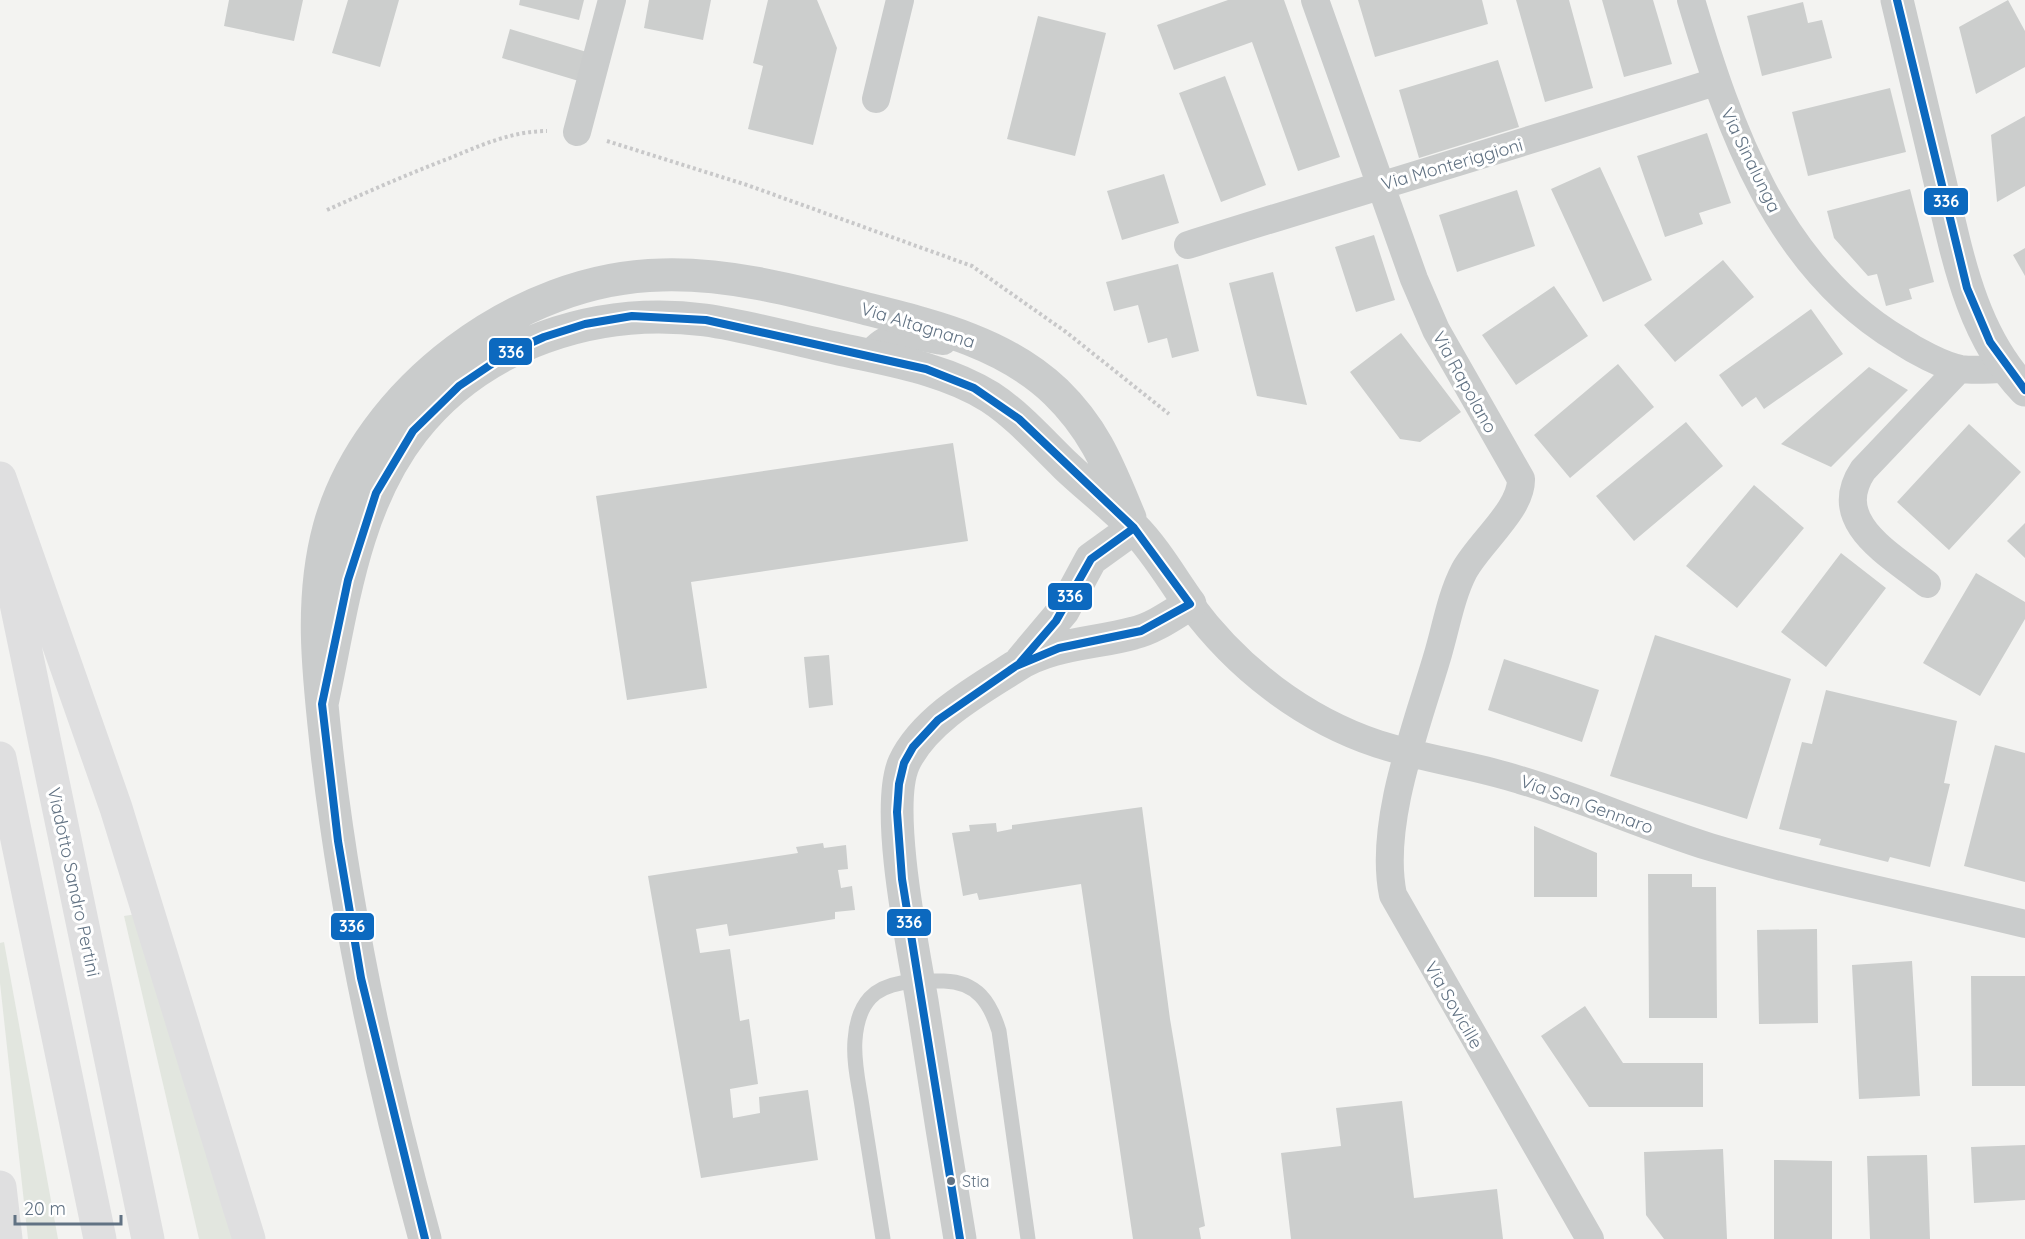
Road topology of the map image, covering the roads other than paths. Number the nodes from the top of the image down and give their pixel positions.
1 (612, 0) edge
2 (900, 0) edge
3 (1315, 0) edge
4 (1690, 0) edge
5 (1897, 0) edge
6 (1715, 82) junction
7 (876, 99) dead end
8 (577, 132) road end
9 (1380, 185) junction
10 (1188, 245) dead end
11 (967, 343) junction
12 (869, 356) junction
13 (926, 369) junction
14 (1959, 369) junction
15 (2015, 379) edge
16 (0, 478) edge
17 (0, 525) edge
18 (1134, 528) junction
19 (1927, 584) dead end
20 (1190, 604) junction
21 (1019, 664) junction
22 (322, 704) junction
23 (1409, 752) junction
24 (0, 758) edge
25 (2025, 924) edge
26 (918, 981) junction
27 (0, 1187) edge
28 (6, 1239) edge
29 (100, 1239) edge
30 (148, 1239) edge
31 (249, 1239) edge
32 (425, 1239) edge
33 (883, 1239) edge
34 (960, 1239) edge
35 (1028, 1239) edge
36 (1590, 1239) edge

1 - 8 street
2 - 7 street
3 - 9 street, Via Rapolano
4 - 6 street, Via Sinalunga
5 - 15 street
6 - 9 street, Via Monteriggioni
6 - 14 street, Via Sinalunga
9 - 10 street, Via Monteriggioni
9 - 23 street, Via Rapolano
11 - 12 street
11 - 13 street
11 - 18 street, Via Altagnana
11 - 22 street, Via Altagnana
12 - 13 street, Via Altagnana
12 - 22 street, Via Altagnana
13 - 18 street, Via Altagnana
14 - 15 street, Via Sinalunga
14 - 19 street
16 - 31 main road
17 - 30 main road, Viadotto Sandro Pertini
18 - 20 street, Via San Gennaro
18 - 21 street
20 - 21 street
20 - 23 street, Via San Gennaro
21 - 26 street
22 - 32 street, Via Altagnana
23 - 25 street, Via San Gennaro
23 - 36 street, Via Sovicille
24 - 29 main road
26 - 33 lane
26 - 34 street
26 - 35 lane
27 - 28 main road

